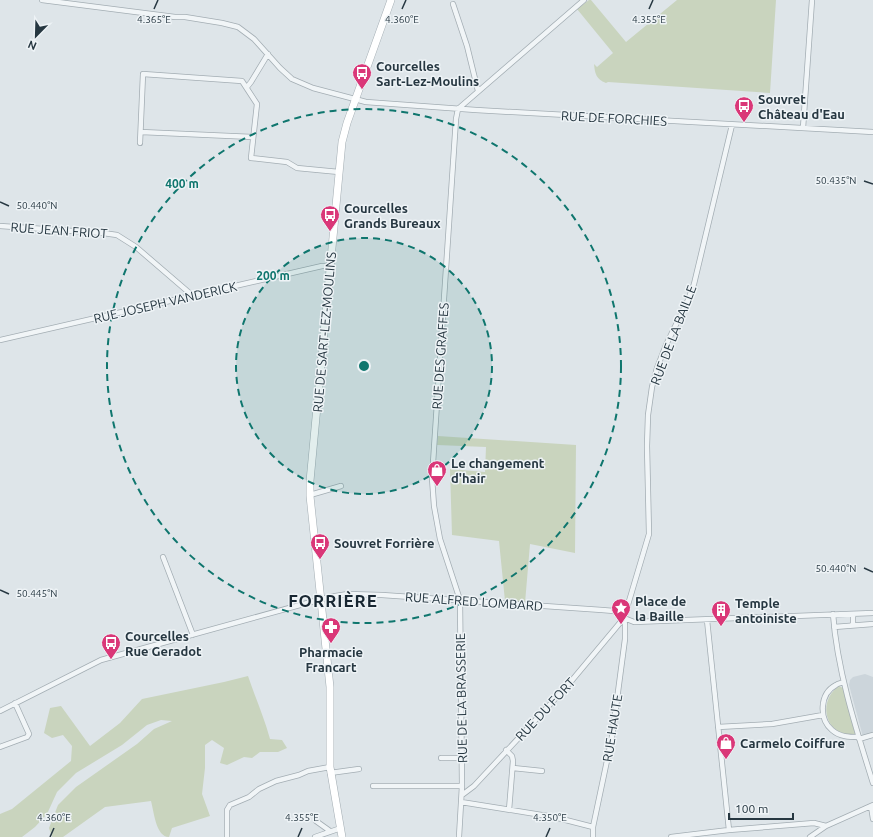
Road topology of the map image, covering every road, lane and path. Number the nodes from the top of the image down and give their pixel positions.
1 (42, 0) edge
2 (391, 0) edge
3 (584, 0) edge
4 (812, 0) edge
5 (65, 2) edge
6 (453, 4) dead end
7 (268, 54) junction
8 (247, 87) junction
9 (478, 91) junction
10 (355, 100) junction
11 (458, 108) junction
12 (732, 125) junction
13 (803, 128) junction
14 (141, 132) junction
15 (873, 132) edge
16 (253, 137) junction
17 (140, 143) dead end
18 (339, 172) junction
19 (0, 226) edge
20 (330, 266) junction
21 (193, 296) junction
22 (0, 340) edge
23 (341, 486) dead end
24 (310, 494) junction
25 (164, 557) dead end
26 (321, 600) junction
27 (460, 600) junction
28 (873, 613) edge
29 (833, 614) junction
30 (853, 614) junction
31 (624, 618) junction
32 (707, 620) junction
33 (873, 624) edge
34 (853, 625) junction
35 (834, 627) junction
36 (193, 635) junction
37 (844, 682) junction
38 (15, 703) junction
39 (0, 711) edge
40 (823, 715) junction
41 (718, 727) junction
42 (873, 735) edge
43 (859, 738) junction
44 (0, 747) edge
45 (506, 750) junction
46 (441, 758) dead end
47 (461, 758) junction
48 (513, 768) junction
49 (360, 769) dead end
50 (330, 770) junction
51 (542, 771) dead end
52 (873, 783) edge
53 (373, 786) dead end
54 (462, 786) junction
55 (462, 795) junction
56 (461, 802) junction
57 (872, 806) edge
58 (509, 810) junction
59 (873, 819) edge
60 (316, 821) dead end
61 (826, 826) junction
62 (593, 827) junction
63 (340, 828) junction
64 (729, 830) junction
65 (330, 831) junction
66 (227, 837) edge
67 (315, 837) edge
68 (342, 837) edge
69 (458, 837) edge
70 (593, 837) edge
71 (672, 837) edge
72 (810, 837) edge

1 - 5 street, RUE DE FORCHIES
2 - 10 main road, RUE DE SART-LEZ-MOULINS
3 - 9 street
4 - 13 street
5 - 7 street, RUE DE FORCHIES
6 - 9 street
7 - 8 street
7 - 10 street, RUE DE FORCHIES
8 - 14 street
8 - 16 street
9 - 11 street
10 - 11 street, RUE DE FORCHIES
10 - 18 main road, RUE DE SART-LEZ-MOULINS
11 - 12 street, RUE DE FORCHIES
11 - 27 street, RUE DES GRAFFES
12 - 13 street, RUE DE FORCHIES
12 - 31 street, RUE DE LA BAILLE
13 - 15 street, RUE DE FORCHIES
14 - 16 street
14 - 17 street
16 - 18 street
18 - 20 main road, RUE DE SART-LEZ-MOULINS
19 - 21 street, RUE JEAN FRIOT
20 - 21 street, RUE JOSEPH VANDERICK
20 - 24 main road, RUE DE SART-LEZ-MOULINS
21 - 22 street, RUE JOSEPH VANDERICK
23 - 24 street
24 - 26 main road, RUE DE SART-LEZ-MOULINS
25 - 36 street
26 - 27 street, RUE ALFRED LOMBARD
26 - 36 street, RUE ALFRED LOMBARD
26 - 50 main road, RUE DE SART-LEZ-MOULINS
27 - 31 street, RUE ALFRED LOMBARD
27 - 47 street, RUE DE LA BRASSERIE
28 - 30 street, RUE ALFRED LOMBARD
29 - 30 street, RUE ALFRED LOMBARD
29 - 32 street, RUE ALFRED LOMBARD
29 - 35 street
30 - 34 street
31 - 32 street, RUE ALFRED LOMBARD
31 - 45 street, RUE DU FORT
31 - 62 street, RUE HAUTE
32 - 41 street
33 - 34 street
34 - 35 street
35 - 37 street
36 - 38 street, RUE ALFRED LOMBARD
37 - 40 street
37 - 43 street
38 - 39 street, RUE ALFRED LOMBARD
38 - 44 street
40 - 41 street
40 - 43 street
41 - 64 street
42 - 43 street
43 - 52 street
45 - 48 street
45 - 55 street, RUE DU FORT
46 - 47 street
47 - 54 street, RUE DE LA BRASSERIE
48 - 51 street
48 - 58 street
49 - 50 street
50 - 63 main road, RUE DE SART-LEZ-MOULINS
50 - 66 street
53 - 54 street
54 - 55 street, RUE DE LA BRASSERIE
55 - 56 street, RUE DE LA BRASSERIE
56 - 58 street
56 - 69 street, RUE DE LA BRASSERIE
57 - 59 street
57 - 61 street
58 - 62 street
60 - 65 street
61 - 64 street
61 - 72 street
62 - 70 street, RUE HAUTE
63 - 65 street
63 - 68 main road, RUE DE SART-LEZ-MOULINS
64 - 71 street
65 - 67 street

